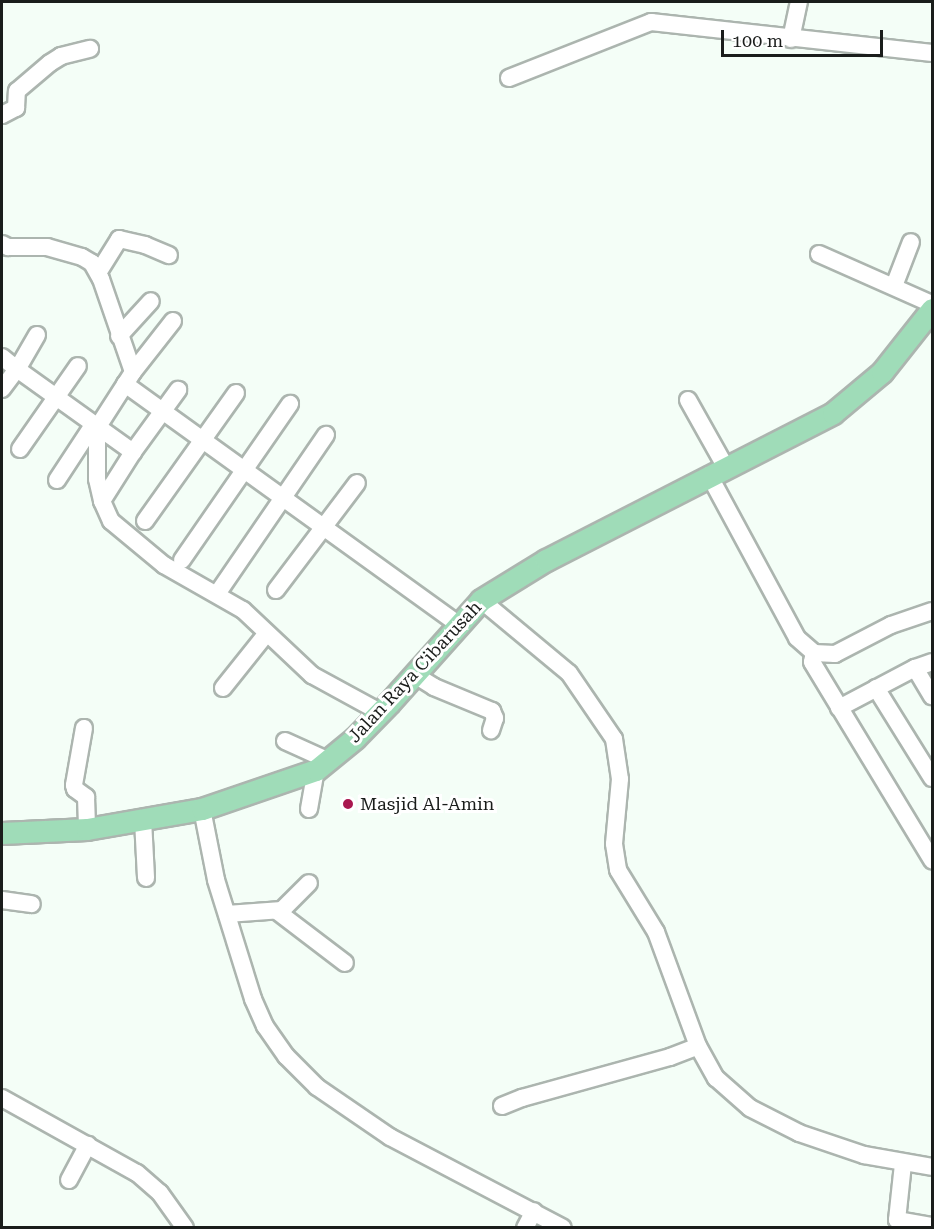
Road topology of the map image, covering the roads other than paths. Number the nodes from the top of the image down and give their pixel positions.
1 (799, 2) edge
2 (791, 39) junction
3 (90, 49) dead end
4 (933, 53) edge
5 (509, 78) dead end
6 (2, 115) edge
7 (911, 242) dead end
8 (2, 244) edge
9 (819, 254) dead end
10 (169, 255) dead end
11 (98, 273) junction
12 (894, 286) junction
13 (151, 301) dead end
14 (933, 306) edge
15 (173, 321) dead end
16 (37, 335) dead end
17 (119, 336) junction
18 (2, 357) edge
19 (78, 366) dead end
20 (16, 369) junction
21 (129, 378) junction
22 (2, 389) edge
23 (178, 390) dead end
24 (236, 393) dead end
25 (56, 398) junction
26 (687, 400) dead end
27 (290, 404) dead end
28 (164, 411) junction
29 (95, 426) junction
30 (326, 435) dead end
31 (203, 440) junction
32 (20, 449) dead end
33 (133, 452) junction
34 (717, 470) junction
35 (243, 471) junction
36 (57, 480) dead end
37 (357, 483) dead end
38 (282, 499) junction
39 (102, 501) junction
40 (145, 521) dead end
41 (323, 528) junction
42 (182, 560) dead end
43 (276, 590) dead end
44 (217, 594) junction
45 (481, 600) junction
46 (933, 611) edge
47 (458, 624) junction
48 (267, 633) junction
49 (814, 653) junction
50 (933, 662) edge
51 (915, 668) junction
52 (415, 675) junction
53 (223, 688) dead end
54 (876, 688) junction
55 (933, 696) edge
56 (839, 708) junction
57 (380, 712) junction
58 (84, 728) dead end
59 (491, 730) dead end
60 (285, 741) dead end
61 (322, 765) junction
62 (933, 778) edge
63 (202, 809) junction
64 (309, 809) dead end
65 (143, 820) junction
66 (87, 829) junction
67 (2, 833) edge
68 (933, 860) edge
69 (146, 878) dead end
70 (309, 883) dead end
71 (2, 900) edge
72 (32, 904) dead end
73 (278, 912) junction
74 (227, 914) junction
75 (345, 963) dead end
76 (698, 1046) junction
77 (2, 1098) edge
78 (502, 1106) dead end
79 (88, 1144) junction
80 (903, 1164) junction
81 (933, 1167) edge
82 (69, 1180) dead end
83 (534, 1211) junction
84 (933, 1226) edge
85 (185, 1227) edge
86 (525, 1227) edge
87 (563, 1227) edge

1 - 2 street
2 - 4 street
2 - 5 street
3 - 6 street
7 - 12 street
8 - 11 street
9 - 12 street
10 - 11 street
11 - 17 street
12 - 14 street
13 - 17 street
14 - 34 main road, Jalan Raya Cibarusah
15 - 21 street
16 - 20 street
17 - 21 street
18 - 20 street
19 - 25 street
20 - 22 street
20 - 25 street
21 - 28 street
21 - 29 street
23 - 28 street
24 - 31 street
25 - 29 street
25 - 32 street
26 - 34 street
27 - 35 street
28 - 31 street
28 - 33 street
29 - 33 street
29 - 36 street
29 - 39 street
30 - 38 street
31 - 35 street
31 - 40 street
33 - 39 street
34 - 45 main road, Jalan Raya Cibarusah
34 - 49 street
35 - 38 street
35 - 42 street
37 - 41 street
38 - 41 street
38 - 44 street
39 - 44 street
41 - 43 street
41 - 47 street
44 - 48 street
45 - 47 main road, Jalan Raya Cibarusah
45 - 76 street
46 - 49 street
47 - 52 main road, Jalan Raya Cibarusah
48 - 53 street
48 - 57 street
49 - 56 street
50 - 51 street
51 - 54 street
51 - 55 street
52 - 57 main road, Jalan Raya Cibarusah
52 - 59 street
54 - 56 street
54 - 62 street
56 - 68 street
57 - 61 main road, Jalan Raya Cibarusah
58 - 66 street
60 - 61 street
61 - 63 main road, Jalan Raya Cibarusah
61 - 64 street
63 - 65 main road, Jalan Raya Cibarusah
63 - 74 street
65 - 66 main road, Jalan Raya Cibarusah
65 - 69 street
66 - 67 main road, Jalan Raya Cibarusah
70 - 73 street
71 - 72 street
73 - 74 street
73 - 75 street
74 - 83 street
76 - 78 street
76 - 80 street
77 - 79 street
79 - 82 street
79 - 85 street
80 - 81 street
80 - 84 street
83 - 86 street
83 - 87 street

